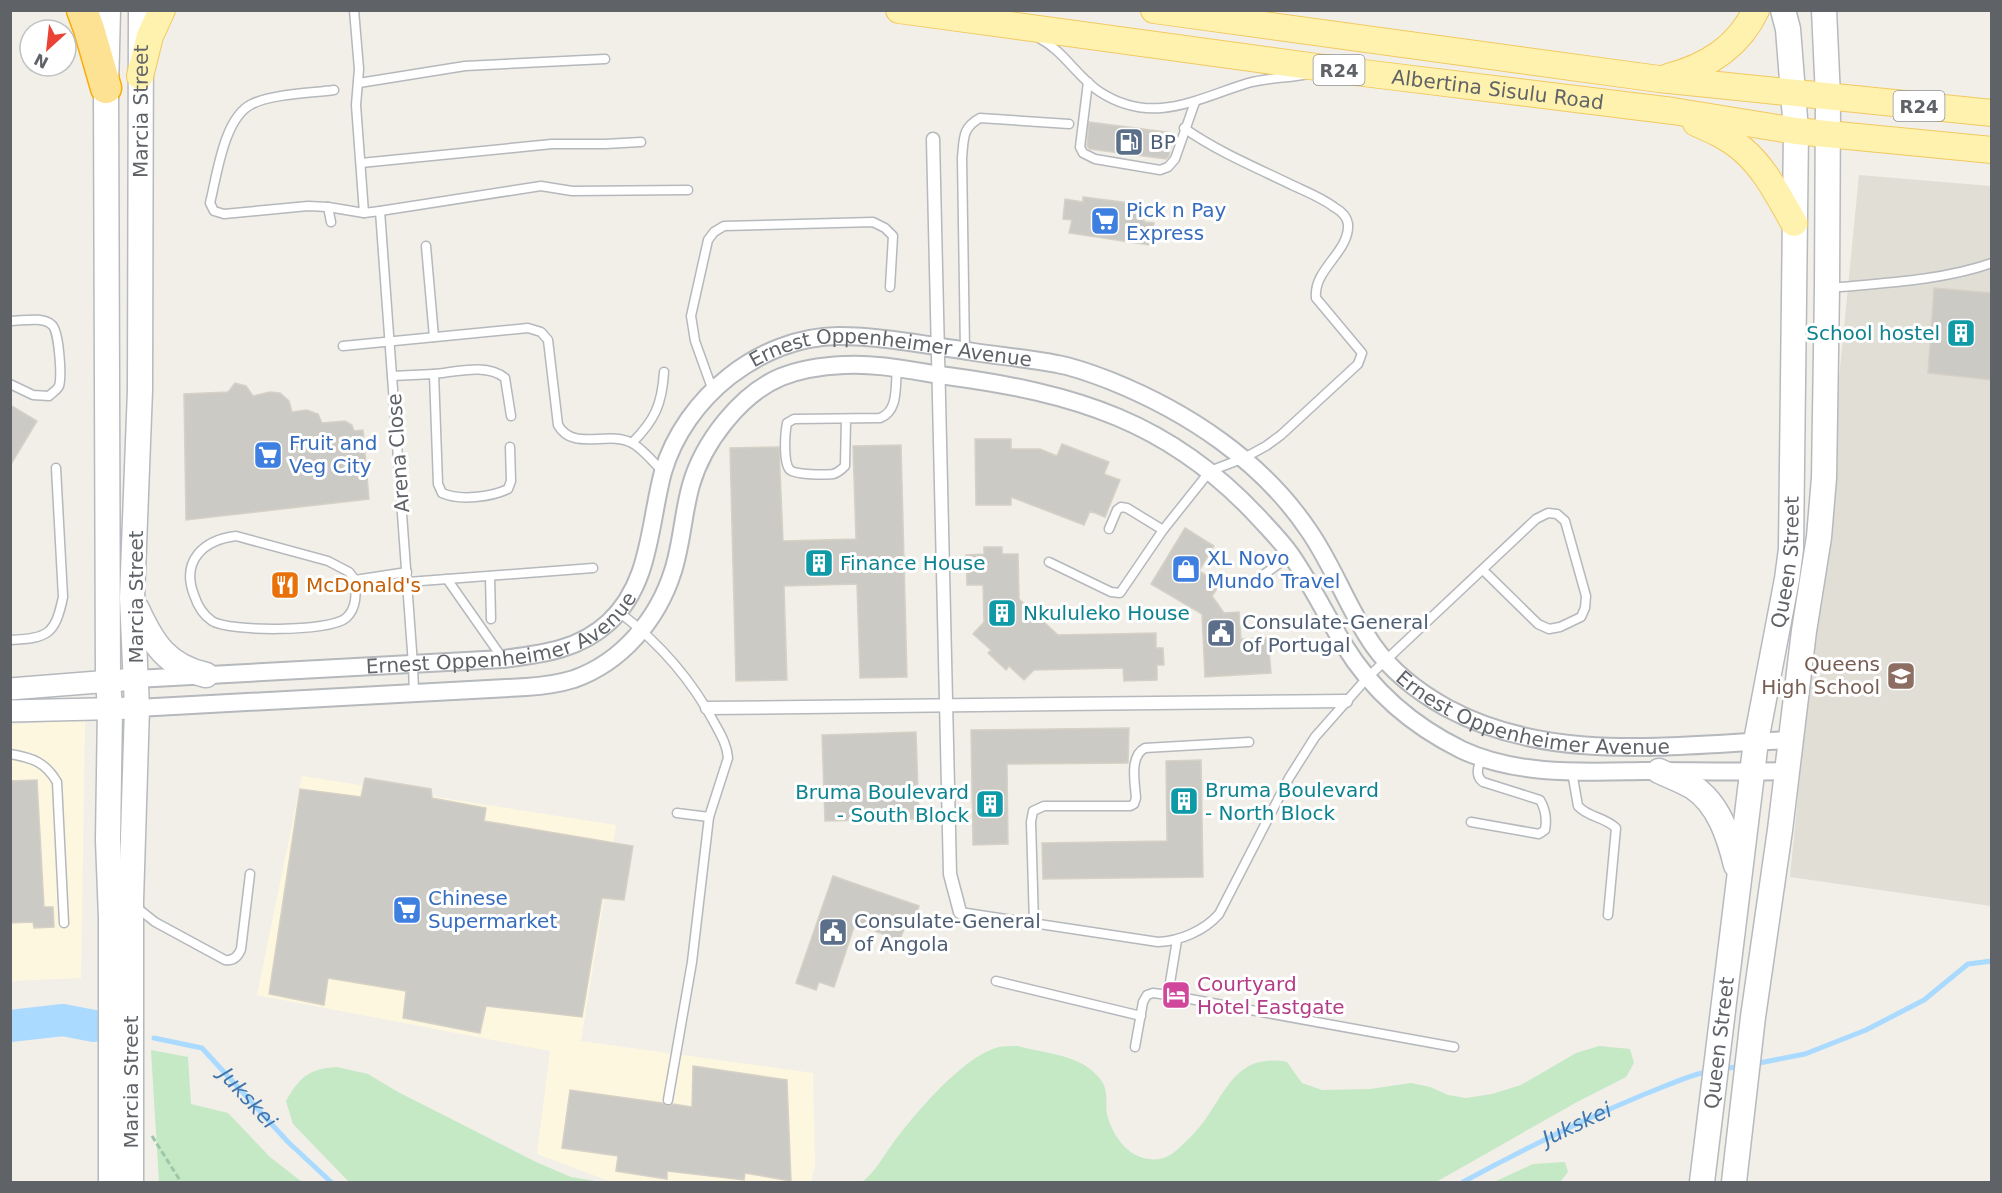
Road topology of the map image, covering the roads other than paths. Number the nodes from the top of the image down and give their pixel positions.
1 (82, 10) edge
2 (108, 10) edge
3 (141, 10) edge
4 (162, 10) edge
5 (354, 10) edge
6 (899, 10) edge
7 (1154, 10) edge
8 (1756, 10) edge
9 (1783, 10) edge
10 (1824, 10) edge
11 (1011, 25) junction
12 (605, 59) dead end
13 (1339, 70) junction
14 (140, 76) junction
15 (1659, 79) junction
16 (1088, 82) junction
17 (359, 83) junction
18 (106, 88) junction
19 (334, 90) dead end
20 (1794, 93) junction
21 (1828, 97) junction
22 (1195, 102) junction
23 (1674, 111) junction
24 (1992, 113) edge
25 (1069, 124) dead end
26 (1185, 128) junction
27 (1796, 131) junction
28 (1828, 135) junction
29 (933, 139) dead end
30 (641, 142) dead end
31 (1992, 150) edge
32 (361, 163) junction
33 (688, 190) dead end
34 (328, 207) junction
35 (380, 212) junction
36 (364, 213) junction
37 (331, 222) dead end
38 (1794, 223) junction
39 (426, 246) dead end
40 (1992, 263) edge
41 (890, 287) dead end
42 (1827, 288) junction
43 (10, 321) edge
44 (434, 336) junction
45 (390, 340) junction
46 (343, 346) dead end
47 (938, 346) junction
48 (965, 351) junction
49 (988, 354) junction
50 (897, 368) junction
51 (664, 372) dead end
52 (435, 374) junction
53 (939, 375) junction
54 (392, 376) junction
55 (984, 381) junction
56 (10, 384) edge
57 (712, 391) junction
58 (511, 416) dead end
59 (846, 419) junction
60 (632, 443) junction
61 (510, 447) dead end
62 (1244, 458) junction
63 (56, 468) dead end
64 (1210, 471) junction
65 (663, 472) junction
66 (1108, 529) dead end
67 (1163, 530) junction
68 (1291, 555) junction
69 (1049, 562) dead end
70 (593, 568) dead end
71 (1483, 570) junction
72 (490, 576) junction
73 (407, 577) junction
74 (447, 579) junction
75 (355, 580) junction
76 (1249, 585) dead end
77 (132, 598) junction
78 (619, 612) junction
79 (491, 619) dead end
80 (642, 630) junction
81 (10, 640) edge
82 (503, 659) junction
83 (1385, 661) junction
84 (413, 665) junction
85 (206, 675) junction
86 (1368, 677) junction
87 (136, 680) junction
88 (108, 681) junction
89 (10, 689) edge
90 (414, 694) junction
91 (1346, 701) junction
92 (945, 706) junction
93 (110, 708) junction
94 (137, 708) junction
95 (707, 708) junction
96 (10, 711) edge
97 (1791, 740) junction
98 (1756, 741) junction
99 (1248, 742) dead end
100 (10, 754) edge
101 (1481, 757) junction
102 (1659, 771) junction
103 (1752, 771) junction
104 (1788, 771) junction
105 (1572, 772) junction
106 (678, 813) dead end
107 (709, 817) junction
108 (1471, 822) dead end
109 (250, 874) dead end
110 (1739, 879) junction
111 (131, 901) junction
112 (960, 912) joint
113 (1608, 915) dead end
114 (64, 923) dead end
115 (1034, 923) junction
116 (1177, 940) junction
117 (120, 975) junction
118 (996, 981) dead end
119 (1168, 995) junction
120 (1141, 1016) junction
121 (1135, 1047) dead end
122 (1454, 1047) dead end
123 (120, 1078) junction
124 (668, 1100) dead end
125 (111, 1182) edge
126 (131, 1182) edge
127 (1702, 1182) edge
128 (1734, 1182) edge

1 - 18 highway
2 - 18 main road, Marcia Street
3 - 14 main road, Marcia Street
4 - 14 main road
5 - 17 lane
6 - 11 main road, Albertina Sisulu Road / R24
7 - 15 main road, Albertina Sisulu Road / R24
8 - 15 main road
9 - 20 main road, Queen Street
10 - 21 main road, Queen Street
11 - 13 main road, Albertina Sisulu Road / R24
11 - 16 lane
12 - 17 lane
13 - 22 lane
13 - 23 main road, Albertina Sisulu Road / R24
14 - 77 main road, Marcia Street
15 - 20 main road, Albertina Sisulu Road / R24
16 - 22 lane
16 - 26 lane
17 - 32 lane
18 - 88 main road, Marcia Street
19 - 34 lane
20 - 21 main road, Albertina Sisulu Road / R24
20 - 27 main road, Queen Street
21 - 24 main road, Albertina Sisulu Road / R24
21 - 28 main road, Queen Street
22 - 26 lane
23 - 27 main road, Albertina Sisulu Road / R24
23 - 38 main road
25 - 48 lane
26 - 62 lane
27 - 28 main road, Albertina Sisulu Road / R24
27 - 38 main road, Queen Street
28 - 31 main road, Albertina Sisulu Road / R24
28 - 42 main road, Queen Street
29 - 47 street
30 - 32 lane
32 - 36 lane
33 - 35 lane
34 - 36 lane
34 - 37 lane
35 - 36 lane
35 - 45 lane, Arena Close
38 - 98 main road, Queen Street
39 - 44 lane
40 - 42 lane
41 - 57 lane
42 - 97 main road, Queen Street
43 - 56 lane
44 - 45 lane
44 - 60 lane
45 - 46 lane
45 - 54 lane, Arena Close
47 - 48 street, Ernest Oppenheimer Avenue
47 - 53 street
47 - 57 street, Ernest Oppenheimer Avenue
48 - 49 street, Ernest Oppenheimer Avenue
49 - 55 street
49 - 62 street, Ernest Oppenheimer Avenue
50 - 53 street, Ernest Oppenheimer Avenue
50 - 59 lane
50 - 80 street, Ernest Oppenheimer Avenue
51 - 60 lane
52 - 54 lane
52 - 58 lane
52 - 61 lane
53 - 55 street, Ernest Oppenheimer Avenue
53 - 92 street
54 - 73 lane, Arena Close
55 - 64 street, Ernest Oppenheimer Avenue
57 - 65 street, Ernest Oppenheimer Avenue
59 - 59 lane
60 - 65 lane
62 - 64 lane
62 - 83 street, Ernest Oppenheimer Avenue
63 - 81 lane
64 - 67 lane
64 - 68 street, Ernest Oppenheimer Avenue
65 - 78 street, Ernest Oppenheimer Avenue
66 - 67 lane
67 - 69 lane
68 - 76 lane
68 - 86 street, Ernest Oppenheimer Avenue
70 - 72 lane
71 - 71 lane
71 - 83 lane
72 - 74 lane
72 - 79 lane
73 - 74 lane
73 - 75 lane
73 - 84 lane, Arena Close
74 - 82 lane
75 - 75 lane
77 - 85 main road
77 - 87 main road, Marcia Street
78 - 80 lane
78 - 82 street, Ernest Oppenheimer Avenue
80 - 90 street, Ernest Oppenheimer Avenue
80 - 95 lane
82 - 84 street, Ernest Oppenheimer Avenue
83 - 86 lane
83 - 98 street, Ernest Oppenheimer Avenue
84 - 85 street, Ernest Oppenheimer Avenue
84 - 90 lane, Arena Close
85 - 87 street, Ernest Oppenheimer Avenue
86 - 91 lane
86 - 101 street, Ernest Oppenheimer Avenue
87 - 88 street, Ernest Oppenheimer Avenue
87 - 94 main road, Marcia Street
88 - 89 street, Ernest Oppenheimer Avenue
88 - 93 main road, Marcia Street
90 - 94 street, Ernest Oppenheimer Avenue
91 - 92 street
91 - 116 lane
92 - 95 street
92 - 112 street
93 - 94 street, Ernest Oppenheimer Avenue
93 - 96 street, Ernest Oppenheimer Avenue
93 - 117 main road, Marcia Street
94 - 111 main road, Marcia Street
95 - 107 lane
97 - 98 street, Ernest Oppenheimer Avenue
97 - 104 main road, Queen Street
98 - 103 main road, Queen Street
99 - 115 lane
100 - 114 lane
101 - 105 street, Ernest Oppenheimer Avenue
101 - 108 lane
102 - 103 street, Ernest Oppenheimer Avenue
102 - 105 street, Ernest Oppenheimer Avenue
102 - 110 main road
103 - 104 street, Ernest Oppenheimer Avenue
103 - 110 main road, Queen Street
104 - 128 main road, Queen Street
105 - 113 lane
106 - 107 lane
107 - 124 lane
109 - 111 lane
110 - 127 main road, Queen Street
111 - 117 main road, Marcia Street
112 - 115 lane
115 - 116 lane
116 - 119 lane
117 - 123 main road, Marcia Street
118 - 120 lane
119 - 120 lane
119 - 122 lane
120 - 121 lane
123 - 125 main road, Marcia Street
123 - 126 main road, Marcia Street

